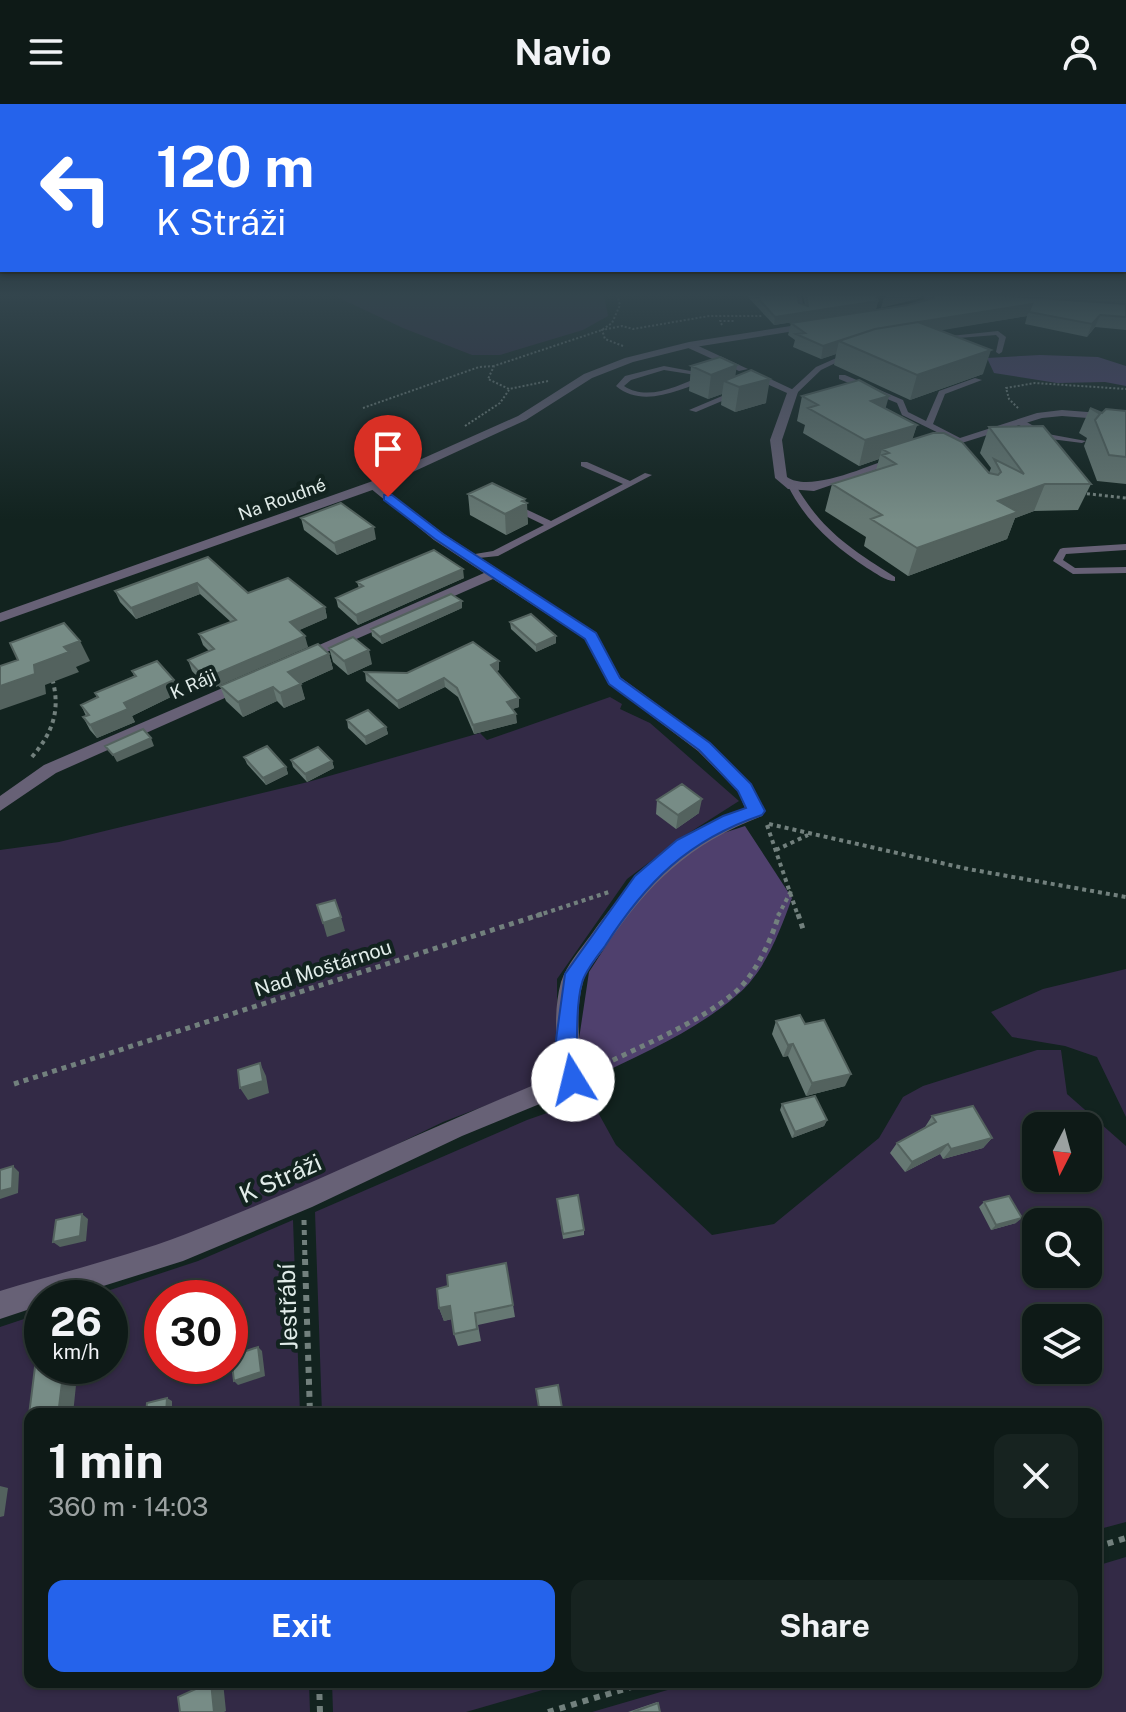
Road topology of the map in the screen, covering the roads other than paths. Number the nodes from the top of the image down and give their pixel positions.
1 (603, 370) edge
2 (655, 370) edge
3 (684, 370) edge
4 (815, 370) edge
5 (690, 372) junction
6 (842, 377) dead end
7 (978, 380) edge
8 (762, 381) edge
9 (689, 383) junction
10 (744, 391) edge
11 (793, 392) junction
12 (693, 410) dead end
13 (1126, 418) edge
14 (1026, 420) junction
15 (929, 424) junction
16 (959, 441) junction
17 (1082, 441) dead end
18 (929, 450) edge
19 (915, 455) edge
20 (584, 464) dead end
21 (648, 475) dead end
22 (630, 484) junction
23 (374, 485) junction
24 (792, 486) junction
25 (508, 504) edge
26 (551, 525) junction
27 (1126, 547) edge
28 (472, 557) junction
29 (1126, 570) edge
30 (497, 572) junction
31 (892, 579) dead end
32 (0, 618) edge
33 (0, 805) edge
34 (0, 1305) edge

1 - 23 street, Na Roudné
2 - 9 lane
3 - 5 lane
4 - 11 lane
5 - 9 lane
5 - 9 lane
6 - 15 lane
7 - 15 lane
8 - 11 street
10 - 12 lane
11 - 24 street
13 - 14 street
14 - 16 street
14 - 17 lane
15 - 16 lane
16 - 18 street
19 - 24 street
20 - 22 lane
21 - 22 lane
22 - 26 lane
23 - 28 street
23 - 32 street, Na Roudné
24 - 31 lane
25 - 26 lane
26 - 28 lane
27 - 29 lane
28 - 30 street
30 - 33 street, K Ráji
30 - 34 street, K Stráži

